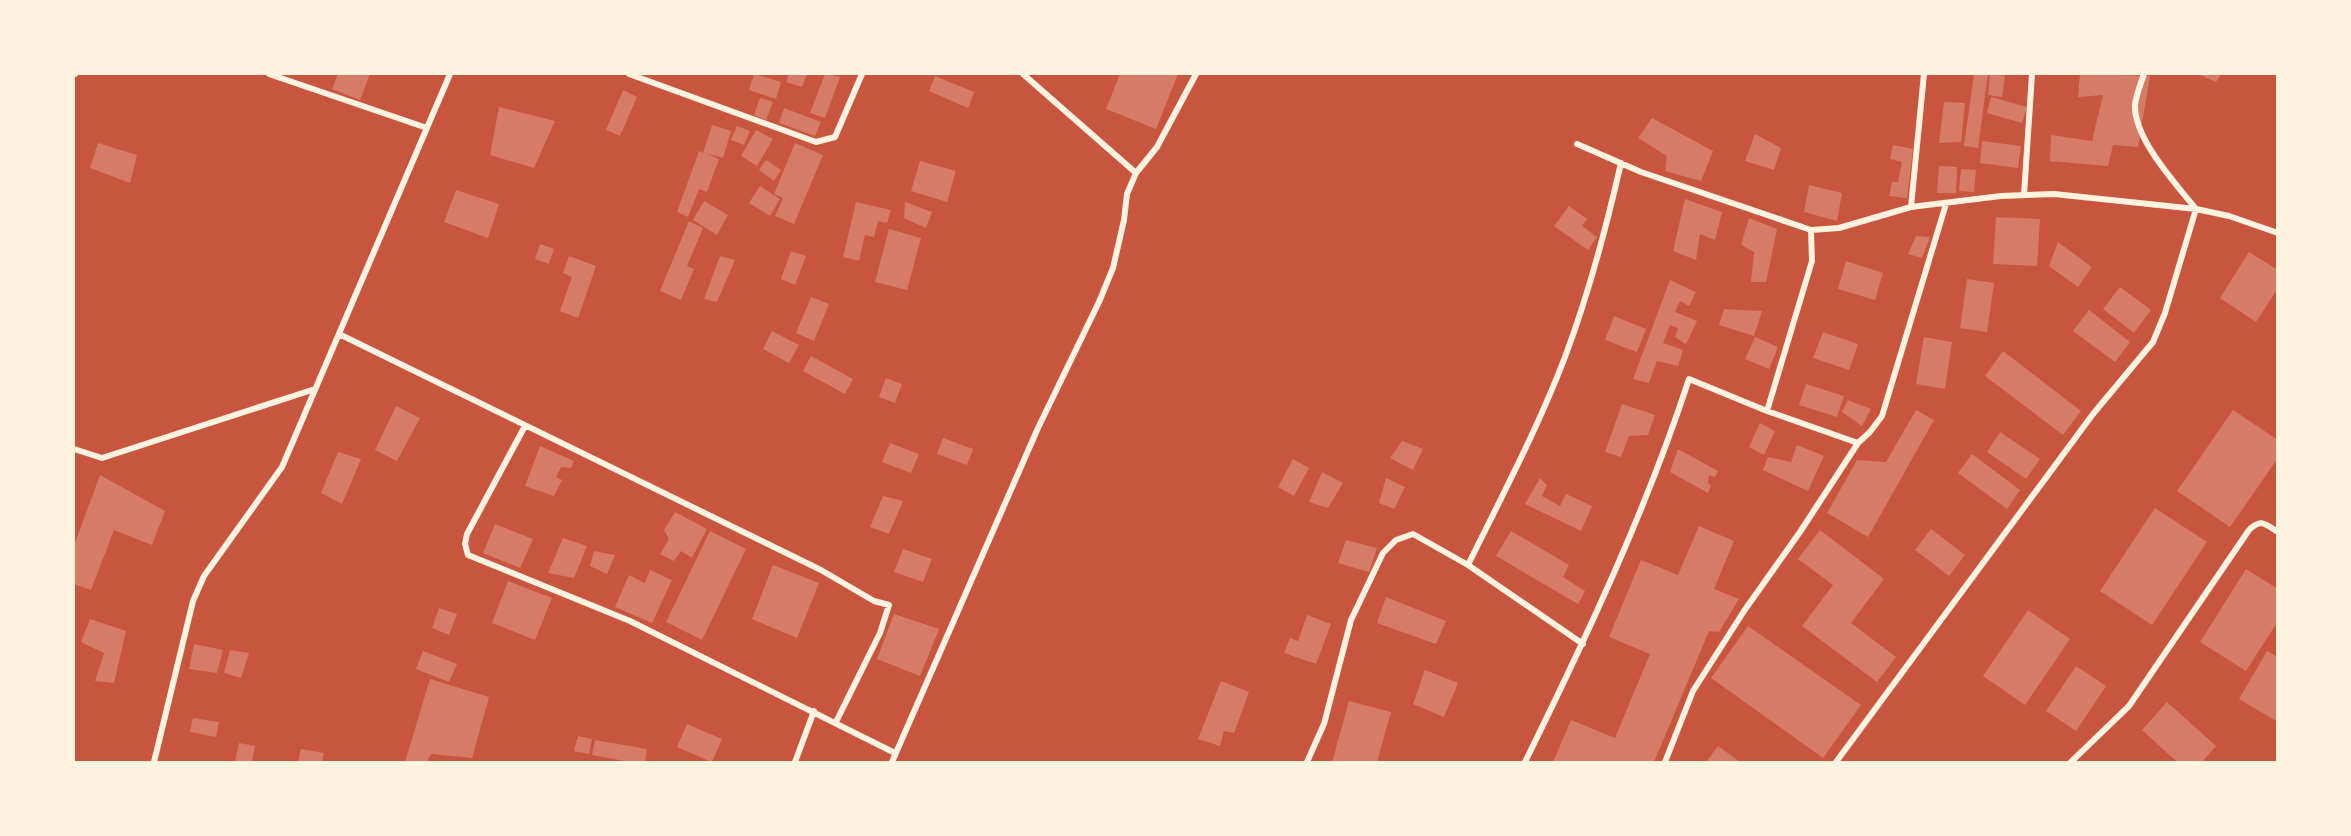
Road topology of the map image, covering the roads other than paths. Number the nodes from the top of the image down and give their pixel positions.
1 (268, 74) edge
2 (450, 74) edge
3 (628, 74) edge
4 (862, 74) edge
5 (1023, 74) edge
6 (1196, 74) edge
7 (1924, 74) edge
8 (2032, 74) edge
9 (2144, 74) edge
10 (281, 76) edge
11 (427, 128) junction
12 (1577, 144) dead end
13 (1621, 163) junction
14 (1136, 173) junction
15 (2024, 195) junction
16 (1946, 204) junction
17 (1911, 207) junction
18 (2196, 209) junction
19 (1811, 230) junction
20 (2277, 233) edge
21 (339, 334) junction
22 (315, 389) junction
23 (1767, 411) junction
24 (525, 426) junction
25 (1858, 443) junction
26 (74, 449) edge
27 (2277, 532) edge
28 (1468, 565) junction
29 (1583, 644) junction
30 (814, 711) junction
31 (836, 722) junction
32 (895, 753) junction
33 (154, 762) edge
34 (795, 762) edge
35 (892, 762) edge
36 (1307, 762) edge
37 (1525, 762) edge
38 (1665, 762) edge
39 (1836, 762) edge
40 (2071, 762) edge

1 - 10 street
2 - 11 street
3 - 4 street
5 - 14 street
6 - 14 street
7 - 17 street
8 - 15 street
9 - 18 street
10 - 11 street
11 - 21 street
12 - 13 street
13 - 19 street
13 - 28 street
14 - 32 street
15 - 16 street
15 - 18 street
16 - 17 street
16 - 25 street
17 - 19 street
18 - 20 street
18 - 39 street
19 - 23 street
21 - 22 street
21 - 24 street
22 - 26 street
22 - 33 street
23 - 25 street
23 - 29 street
24 - 30 street
24 - 31 street
25 - 38 street
27 - 40 street
28 - 29 street
28 - 36 street
29 - 37 street
30 - 31 street
30 - 34 street
31 - 32 street
32 - 35 street

